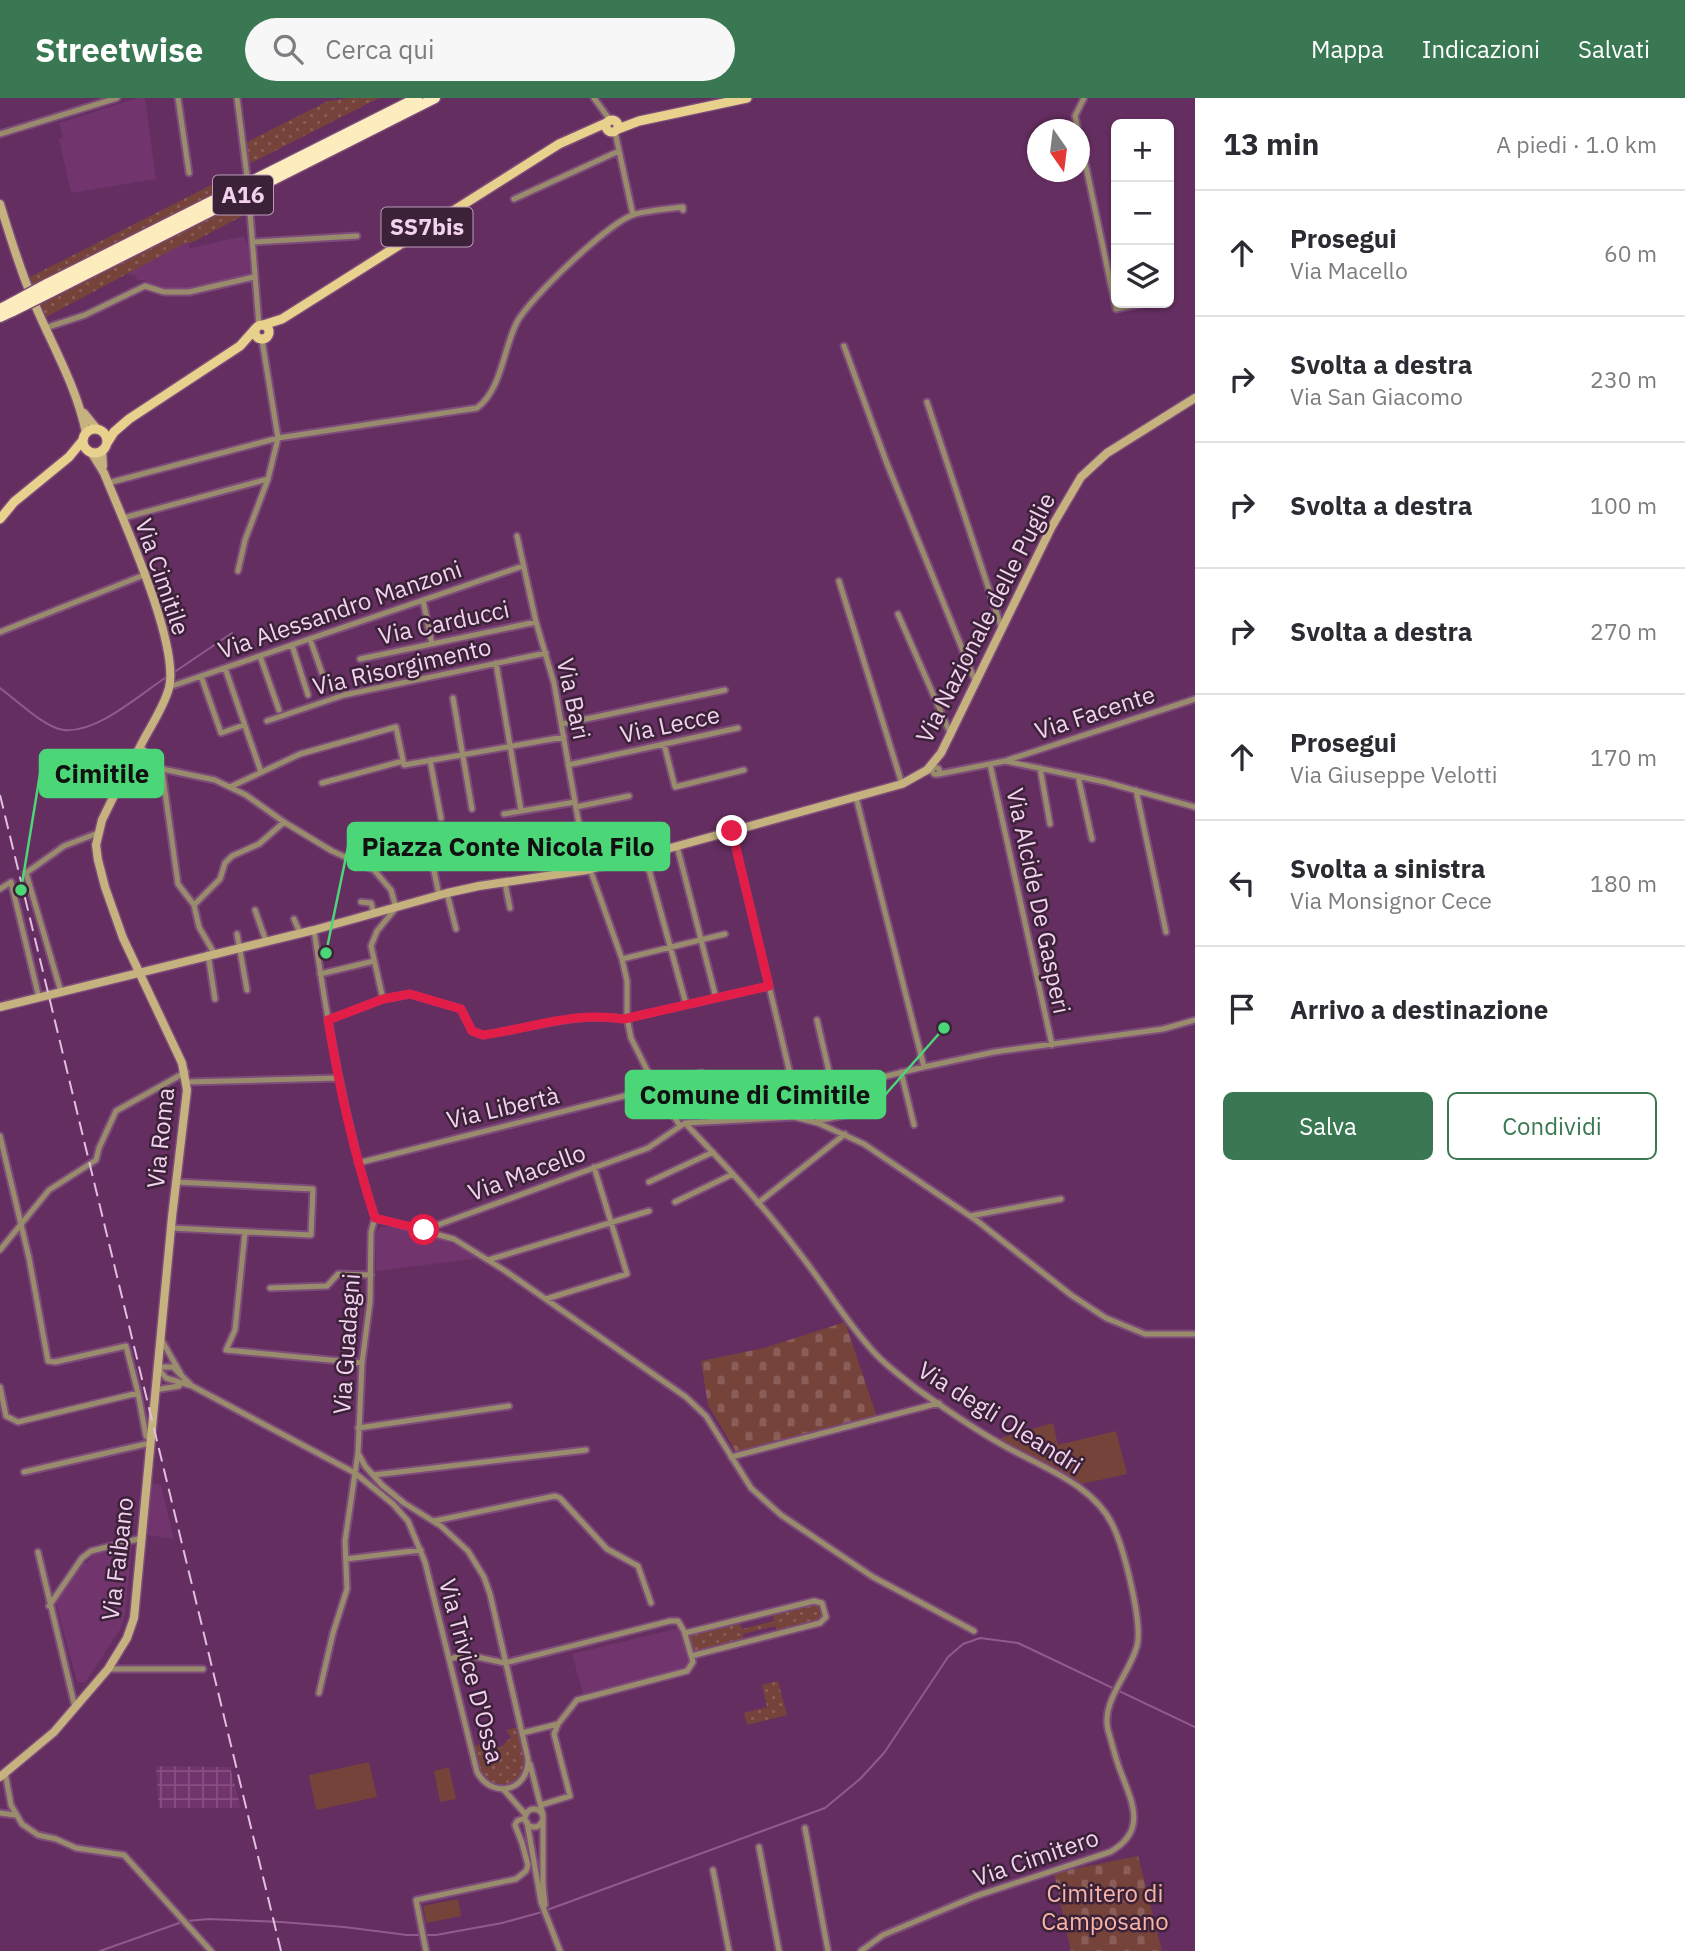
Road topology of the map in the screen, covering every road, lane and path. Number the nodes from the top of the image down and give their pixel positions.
1 (117, 98) edge
2 (177, 98) edge
3 (237, 98) edge
4 (417, 98) edge
5 (435, 98) edge
6 (594, 98) edge
7 (747, 98) edge
8 (1084, 98) edge
9 (735, 99) edge
10 (1075, 119) edge
11 (612, 126) junction
12 (0, 134) edge
13 (620, 151) junction
14 (189, 173) dead end
15 (247, 176) dead end
16 (1089, 182) edge
17 (249, 199) dead end
18 (514, 199) dead end
19 (0, 204) edge
20 (683, 210) dead end
21 (633, 215) junction
22 (357, 236) dead end
23 (253, 242) junction
24 (254, 277) junction
25 (1111, 285) edge
26 (49, 288) junction
27 (8, 308) edge
28 (0, 317) edge
29 (282, 319) junction
30 (259, 326) junction
31 (46, 328) junction
32 (263, 338) junction
33 (240, 346) junction
34 (844, 346) dead end
35 (1195, 398) edge
36 (927, 402) dead end
37 (79, 405) junction
38 (129, 419) junction
39 (99, 430) junction
40 (84, 437) junction
41 (278, 438) junction
42 (104, 447) junction
43 (90, 452) junction
44 (60, 464) junction
45 (104, 473) junction
46 (268, 479) junction
47 (108, 483) junction
48 (122, 518) junction
49 (0, 519) edge
50 (517, 536) dead end
51 (523, 566) junction
52 (238, 571) dead end
53 (144, 575) junction
54 (839, 582) dead end
55 (423, 600) junction
56 (898, 614) dead end
57 (536, 622) junction
58 (1002, 629) junction
59 (0, 632) edge
60 (310, 639) junction
61 (432, 643) junction
62 (292, 645) junction
63 (546, 653) junction
64 (260, 656) junction
65 (360, 659) dead end
66 (496, 663) junction
67 (225, 668) junction
68 (321, 673) dead end
69 (201, 676) junction
70 (976, 684) junction
71 (169, 687) junction
72 (725, 690) dead end
73 (308, 695) dead end
74 (453, 698) dead end
75 (1195, 699) edge
76 (279, 710) dead end
77 (267, 721) dead end
78 (562, 724) junction
79 (244, 725) junction
80 (738, 728) dead end
81 (951, 735) junction
82 (564, 737) junction
83 (664, 744) junction
84 (510, 746) junction
85 (463, 755) junction
86 (938, 757) junction
87 (141, 759) junction
88 (430, 760) junction
89 (1005, 761) junction
90 (404, 763) junction
91 (990, 764) junction
92 (568, 765) junction
93 (1040, 768) junction
94 (160, 769) junction
95 (744, 770) dead end
96 (261, 772) junction
97 (937, 772) junction
98 (920, 775) junction
99 (1078, 776) junction
100 (322, 783) dead end
101 (902, 784) junction
102 (230, 787) junction
103 (1136, 790) junction
104 (629, 796) dead end
105 (856, 797) junction
106 (575, 805) junction
107 (1195, 807) edge
108 (472, 809) dead end
109 (521, 810) junction
110 (504, 814) dead end
111 (441, 818) dead end
112 (284, 822) junction
113 (1050, 824) dead end
114 (732, 831) junction
115 (97, 833) junction
116 (1092, 839) dead end
117 (677, 846) junction
118 (430, 852) dead end
119 (645, 855) junction
120 (588, 870) junction
121 (505, 883) junction
122 (0, 889) edge
123 (443, 894) junction
124 (361, 902) dead end
125 (194, 905) junction
126 (396, 908) junction
127 (510, 908) dead end
128 (255, 910) dead end
129 (374, 914) junction
130 (294, 919) dead end
131 (456, 929) dead end
132 (314, 930) junction
133 (1166, 932) dead end
134 (300, 933) junction
135 (237, 934) dead end
136 (725, 934) dead end
137 (701, 940) junction
138 (266, 941) junction
139 (240, 948) junction
140 (670, 948) junction
141 (211, 953) junction
142 (622, 959) junction
143 (374, 961) junction
144 (139, 972) junction
145 (320, 974) junction
146 (769, 986) junction
147 (247, 989) dead end
148 (61, 992) junction
149 (39, 998) junction
150 (716, 998) junction
151 (215, 999) dead end
152 (383, 999) junction
153 (686, 1004) junction
154 (0, 1007) edge
155 (627, 1018) junction
156 (328, 1020) junction
157 (817, 1020) dead end
158 (1195, 1020) edge
159 (1052, 1045) junction
160 (924, 1067) junction
161 (186, 1072) junction
162 (901, 1072) junction
163 (702, 1073) dead end
164 (338, 1077) junction
165 (187, 1082) junction
166 (655, 1085) junction
167 (833, 1089) junction
168 (797, 1103) junction
169 (880, 1107) dead end
170 (794, 1117) junction
171 (815, 1122) junction
172 (682, 1124) junction
173 (914, 1125) dead end
174 (845, 1134) junction
175 (0, 1136) edge
176 (712, 1152) junction
177 (358, 1163) junction
178 (594, 1167) junction
179 (733, 1174) junction
180 (176, 1182) junction
181 (649, 1182) dead end
182 (1061, 1199) dead end
183 (675, 1202) dead end
184 (758, 1203) junction
185 (649, 1211) dead end
186 (375, 1218) junction
187 (973, 1218) junction
188 (20, 1223) junction
189 (610, 1223) junction
190 (171, 1228) junction
191 (424, 1230) junction
192 (245, 1232) junction
193 (0, 1250) edge
194 (488, 1260) junction
195 (371, 1275) junction
196 (270, 1288) dead end
197 (546, 1299) junction
198 (1195, 1334) edge
199 (161, 1339) junction
200 (362, 1363) junction
201 (158, 1367) junction
202 (183, 1376) junction
203 (184, 1385) junction
204 (192, 1386) junction
205 (0, 1387) edge
206 (155, 1390) junction
207 (138, 1393) junction
208 (939, 1404) junction
209 (509, 1406) dead end
210 (358, 1427) junction
211 (151, 1441) junction
212 (586, 1450) dead end
213 (358, 1453) junction
214 (731, 1457) junction
215 (149, 1464) joint
216 (24, 1472) dead end
217 (355, 1473) junction
218 (373, 1475) junction
219 (435, 1521) junction
220 (142, 1538) junction
221 (421, 1550) junction
222 (37, 1552) dead end
223 (346, 1559) junction
224 (651, 1603) dead end
225 (49, 1606) junction
226 (974, 1632) dead end
227 (685, 1633) junction
228 (691, 1656) junction
229 (450, 1659) junction
230 (505, 1663) junction
231 (203, 1668) dead end
232 (107, 1669) junction
233 (318, 1693) dead end
234 (1112, 1699) joint
235 (75, 1707) junction
236 (558, 1724) junction
237 (522, 1733) junction
238 (528, 1759) junction
239 (1, 1775) edge
240 (504, 1790) junction
241 (541, 1804) junction
242 (0, 1813) edge
243 (15, 1815) junction
244 (543, 1816) junction
245 (526, 1818) junction
246 (806, 1828) dead end
247 (759, 1847) dead end
248 (713, 1870) dead end
249 (542, 1901) junction
250 (211, 1951) edge
251 (426, 1951) edge
252 (560, 1951) edge
253 (729, 1951) edge
254 (779, 1951) edge
255 (828, 1951) edge
256 (861, 1951) edge

1 - 12 street
2 - 14 street
3 - 15 street
4 - 26 highway, A16
5 - 26 highway, A16
6 - 11 street
7 - 9 main road, SS7bis
8 - 10 street
9 - 11 main road, SS7bis
11 - 13 street
11 - 29 main road, SS7bis
13 - 18 street
13 - 21 street
16 - 25 street
17 - 23 street
19 - 31 street
20 - 21 street
21 - 41 street
22 - 23 street
23 - 24 street
24 - 30 street
24 - 31 street
26 - 27 highway, A16, bridge
27 - 28 highway, A16
29 - 30 main road, SS7bis
29 - 32 main road, SS7bis
30 - 32 main road
30 - 33 main road
31 - 37 street
32 - 33 main road
32 - 41 street
33 - 38 main road
34 - 70 street
35 - 58 street, Via Nazionale delle Puglie
36 - 58 street
37 - 39 street
37 - 40 street
38 - 39 main road
38 - 42 main road
39 - 40 main road
39 - 42 main road
40 - 43 main road
40 - 44 main road
41 - 46 street
41 - 47 street
42 - 43 main road
42 - 45 street, Via Cimitile
43 - 44 main road
43 - 45 street, Via Cimitile
44 - 49 main road
45 - 47 street, Via Cimitile
46 - 48 street
46 - 52 street
47 - 48 street, Via Cimitile
48 - 53 street, Via Cimitile
50 - 51 street, Via Bari
51 - 55 street, Via Alessandro Manzoni
51 - 57 street, Via Bari
53 - 59 street
53 - 71 street, Via Cimitile
54 - 101 street
55 - 60 street, Via Alessandro Manzoni
55 - 61 street
56 - 81 street
57 - 61 street, Via Carducci
57 - 63 street, Via Bari
58 - 70 street, Via Nazionale delle Puglie
60 - 62 street, Via Alessandro Manzoni
60 - 68 street
61 - 65 street, Via Carducci
62 - 64 street, Via Alessandro Manzoni
62 - 73 street
63 - 66 street, Via Risorgimento
63 - 78 street, Via Bari
64 - 67 street, Via Alessandro Manzoni
64 - 76 street
66 - 77 street, Via Risorgimento
66 - 84 street
67 - 69 street, Via Alessandro Manzoni
67 - 79 street
69 - 71 street, Via Alessandro Manzoni
69 - 79 street
70 - 81 street, Via Nazionale delle Puglie
71 - 87 street, Via Cimitile
72 - 78 street
74 - 85 street
75 - 89 street, Via Facente
78 - 82 street, Via Bari
79 - 96 street
80 - 83 street, Via Lecce
81 - 86 street, Via Nazionale delle Puglie
82 - 84 street
82 - 92 street, Via Bari
83 - 92 street, Via Lecce
83 - 95 street
84 - 85 street
84 - 109 street
85 - 88 street
85 - 108 street
86 - 97 street
86 - 98 street, Via Nazionale delle Puglie
87 - 94 street
87 - 115 street, Via Cimitile
88 - 90 street
88 - 111 street
89 - 91 street, Via Facente
89 - 93 street
90 - 96 street
90 - 100 street
91 - 97 street, Via Facente
91 - 159 street, Via Alcide De Gasperi
92 - 106 street, Via Bari
93 - 99 street
93 - 113 street
94 - 102 street
94 - 125 street
96 - 102 street
97 - 98 street, Via Facente
98 - 101 street, Via Nazionale delle Puglie
99 - 103 street
99 - 116 street
101 - 105 street, Via Nazionale delle Puglie
102 - 112 street
103 - 107 street
103 - 133 street
104 - 106 street
105 - 114 street, Via Nazionale delle Puglie
105 - 160 street
106 - 109 street
106 - 120 street, Via Bari
109 - 110 street
112 - 125 street
112 - 126 street
114 - 117 street, Via Nazionale delle Puglie
114 - 146 street
115 - 144 street, Via Roma
115 - 148 street
117 - 119 street, Via Nazionale delle Puglie
117 - 137 street
118 - 123 street
119 - 120 street, Via Nazionale delle Puglie
119 - 140 street
120 - 121 street, Via Nazionale delle Puglie
120 - 142 street, Via Bari
121 - 123 street, Via Nazionale delle Puglie
121 - 127 street
122 - 149 street
123 - 126 street, Via Nazionale delle Puglie
123 - 131 street
124 - 129 street
125 - 141 street
126 - 129 street, Via Nazionale delle Puglie
126 - 143 street
128 - 138 street
129 - 132 street, Via Nazionale delle Puglie
130 - 134 street
132 - 134 street, Via Nazionale delle Puglie
132 - 145 street
134 - 138 street, Via Nazionale delle Puglie
135 - 139 street
136 - 137 street
137 - 140 street
137 - 150 street
138 - 139 street, Via Nazionale delle Puglie
139 - 141 street, Via Nazionale delle Puglie
139 - 147 street
140 - 142 street
140 - 153 street
141 - 144 street, Via Nazionale delle Puglie
141 - 151 street
142 - 155 street, Via Bari
143 - 145 street
143 - 152 street
144 - 148 street
144 - 161 street, Via Roma
145 - 156 street
146 - 150 street
146 - 168 street
148 - 149 street
149 - 154 street
150 - 153 street
152 - 155 street
152 - 156 street
153 - 155 street
155 - 166 street, Via degli Oleandri
156 - 164 street
157 - 167 street
158 - 159 street
159 - 160 street
160 - 162 street
161 - 165 street, Via Roma
161 - 188 street
162 - 167 street
162 - 173 street
163 - 166 street, Via Libertà
164 - 165 street
164 - 177 street
165 - 180 street, Via Roma
166 - 172 street, Via degli Oleandri
166 - 177 street, Via Libertà
167 - 168 street
168 - 170 street
169 - 171 street
170 - 171 street
170 - 172 street
171 - 174 street
172 - 176 street, Via degli Oleandri
172 - 178 street, Via Macello
174 - 184 street
174 - 187 street
175 - 188 street
176 - 179 street, Via degli Oleandri
176 - 181 street
177 - 186 street
178 - 189 street
178 - 191 street, Via Macello
179 - 183 street
179 - 184 street, Via degli Oleandri
180 - 190 street, Via Roma
180 - 192 street
182 - 187 street
184 - 208 street, Via degli Oleandri
185 - 189 street
186 - 191 street
186 - 195 street, Via Guadagni
187 - 198 street
188 - 193 street
188 - 207 street
189 - 194 street
189 - 197 street
190 - 192 street
190 - 199 street, Via Roma
191 - 194 street
192 - 200 street
194 - 197 street
195 - 196 street
195 - 200 street, Via Guadagni
197 - 214 street
199 - 201 street, Via Roma
199 - 202 street, Via Trivice D'Ossa
200 - 210 street, Via Guadagni
201 - 202 street, Via Trivice D'Ossa
201 - 203 street, Via Trivice D'Ossa
201 - 206 street, Via Roma
202 - 204 street, Via Trivice D'Ossa
203 - 204 street, Via Trivice D'Ossa
203 - 206 street, Via Trivice D'Ossa
204 - 217 street, Via Trivice D'Ossa
205 - 207 street
206 - 211 street, Via Roma
207 - 211 street
208 - 214 street
208 - 234 street, Via degli Oleandri
209 - 210 street
210 - 213 street, Via Guadagni
211 - 215 street, Via Roma
211 - 216 street
212 - 218 street
213 - 217 street, Via Guadagni
213 - 218 street, Via Trivice D'Ossa
214 - 226 street
215 - 220 street, Via Faibano
217 - 221 street, Via Trivice D'Ossa
217 - 223 street, Via Guadagni
218 - 219 street, Via Trivice D'Ossa
219 - 224 street
219 - 230 street, Via Trivice D'Ossa
220 - 225 street
220 - 232 street, Via Faibano
221 - 223 street
221 - 229 street, Via Trivice D'Ossa
222 - 225 street
223 - 233 street, Via Guadagni
225 - 235 street
227 - 228 street
227 - 228 street
227 - 230 street
228 - 236 street
229 - 230 street
229 - 240 street, Via Trivice D'Ossa
230 - 237 street, Via Trivice D'Ossa
231 - 232 street
232 - 235 street, Via Faibano
234 - 256 street, Via Cimitero
235 - 239 street, Via Faibano
236 - 237 street
236 - 241 street
237 - 238 street, Via Trivice D'Ossa
238 - 240 street, Via Trivice D'Ossa
238 - 241 street
239 - 243 street
240 - 245 street
241 - 244 street
242 - 243 street
243 - 250 street
244 - 245 street
244 - 245 street
244 - 249 street
245 - 249 street
245 - 251 street
246 - 255 street
247 - 254 street
248 - 253 street
249 - 252 street

